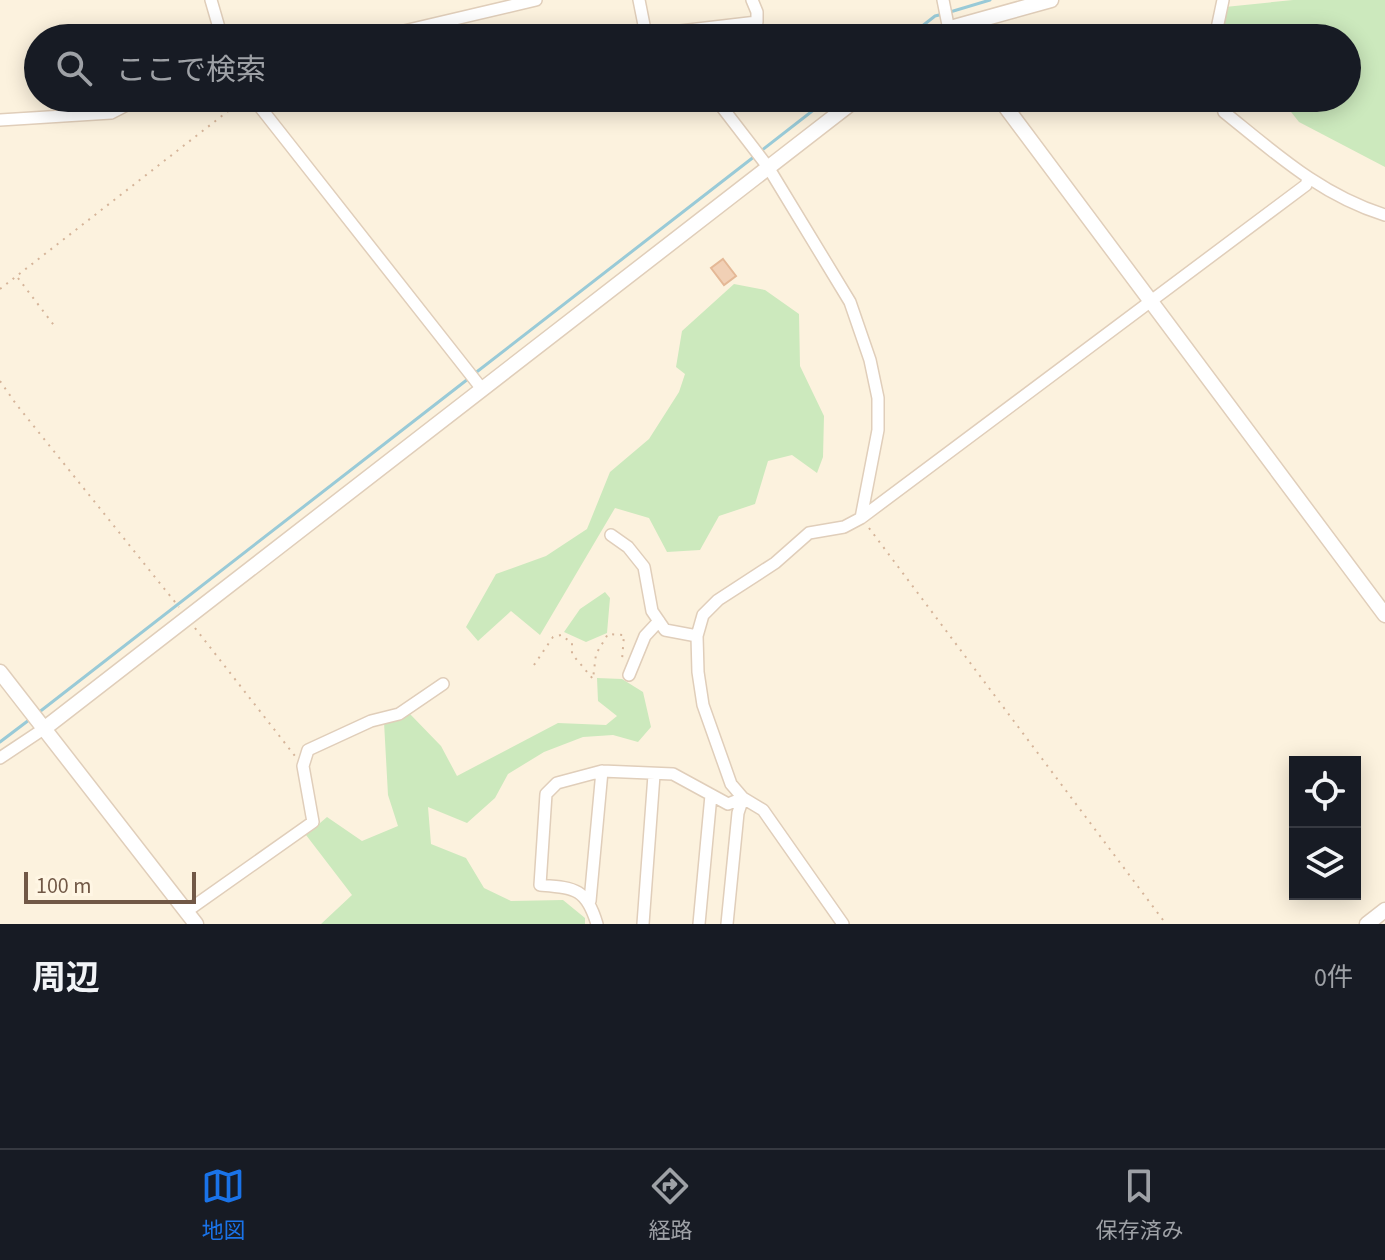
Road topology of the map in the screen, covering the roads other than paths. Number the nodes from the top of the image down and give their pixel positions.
1 (211, 0) edge
2 (536, 0) edge
3 (639, 0) edge
4 (752, 0) edge
5 (943, 0) edge
6 (1051, 0) edge
7 (1223, 0) edge
8 (218, 24) edge
9 (434, 24) edge
10 (644, 24) edge
11 (744, 24) edge
12 (948, 24) edge
13 (973, 24) edge
14 (1218, 24) edge
15 (113, 112) edge
16 (264, 112) edge
17 (726, 112) edge
18 (840, 112) edge
19 (1009, 112) edge
20 (1224, 112) edge
21 (0, 120) edge
22 (768, 167) junction
23 (1308, 179) junction
24 (1385, 215) edge
25 (1151, 303) junction
26 (482, 389) junction
27 (861, 518) junction
28 (611, 535) dead end
29 (1385, 615) edge
30 (659, 621) junction
31 (697, 636) junction
32 (0, 672) edge
33 (629, 675) road end
34 (443, 684) dead end
35 (45, 728) junction
36 (0, 758) edge
37 (602, 771) junction
38 (654, 775) junction
39 (711, 795) junction
40 (743, 798) junction
41 (590, 901) junction
42 (1385, 910) edge
43 (187, 911) junction
44 (196, 924) edge
45 (597, 924) edge
46 (643, 924) edge
47 (699, 924) edge
48 (727, 924) edge
49 (843, 924) edge
50 (1367, 924) edge

1 - 8 street
2 - 9 street
3 - 10 street
4 - 11 street
5 - 12 street
6 - 13 street
7 - 14 street
15 - 21 street
16 - 26 street
17 - 22 street
18 - 22 street
19 - 25 street
20 - 23 street
22 - 26 street
22 - 27 street
23 - 24 street
23 - 25 street
25 - 27 street
25 - 29 street
26 - 35 street
27 - 31 street
28 - 30 street
30 - 31 street
30 - 33 street
31 - 40 street
32 - 35 street
34 - 43 street
35 - 36 street
35 - 43 street
37 - 38 street
37 - 41 street
37 - 41 street
38 - 39 street
38 - 46 street
39 - 40 street
39 - 47 street
40 - 48 street
40 - 49 street
41 - 45 street
42 - 50 street
43 - 44 street

